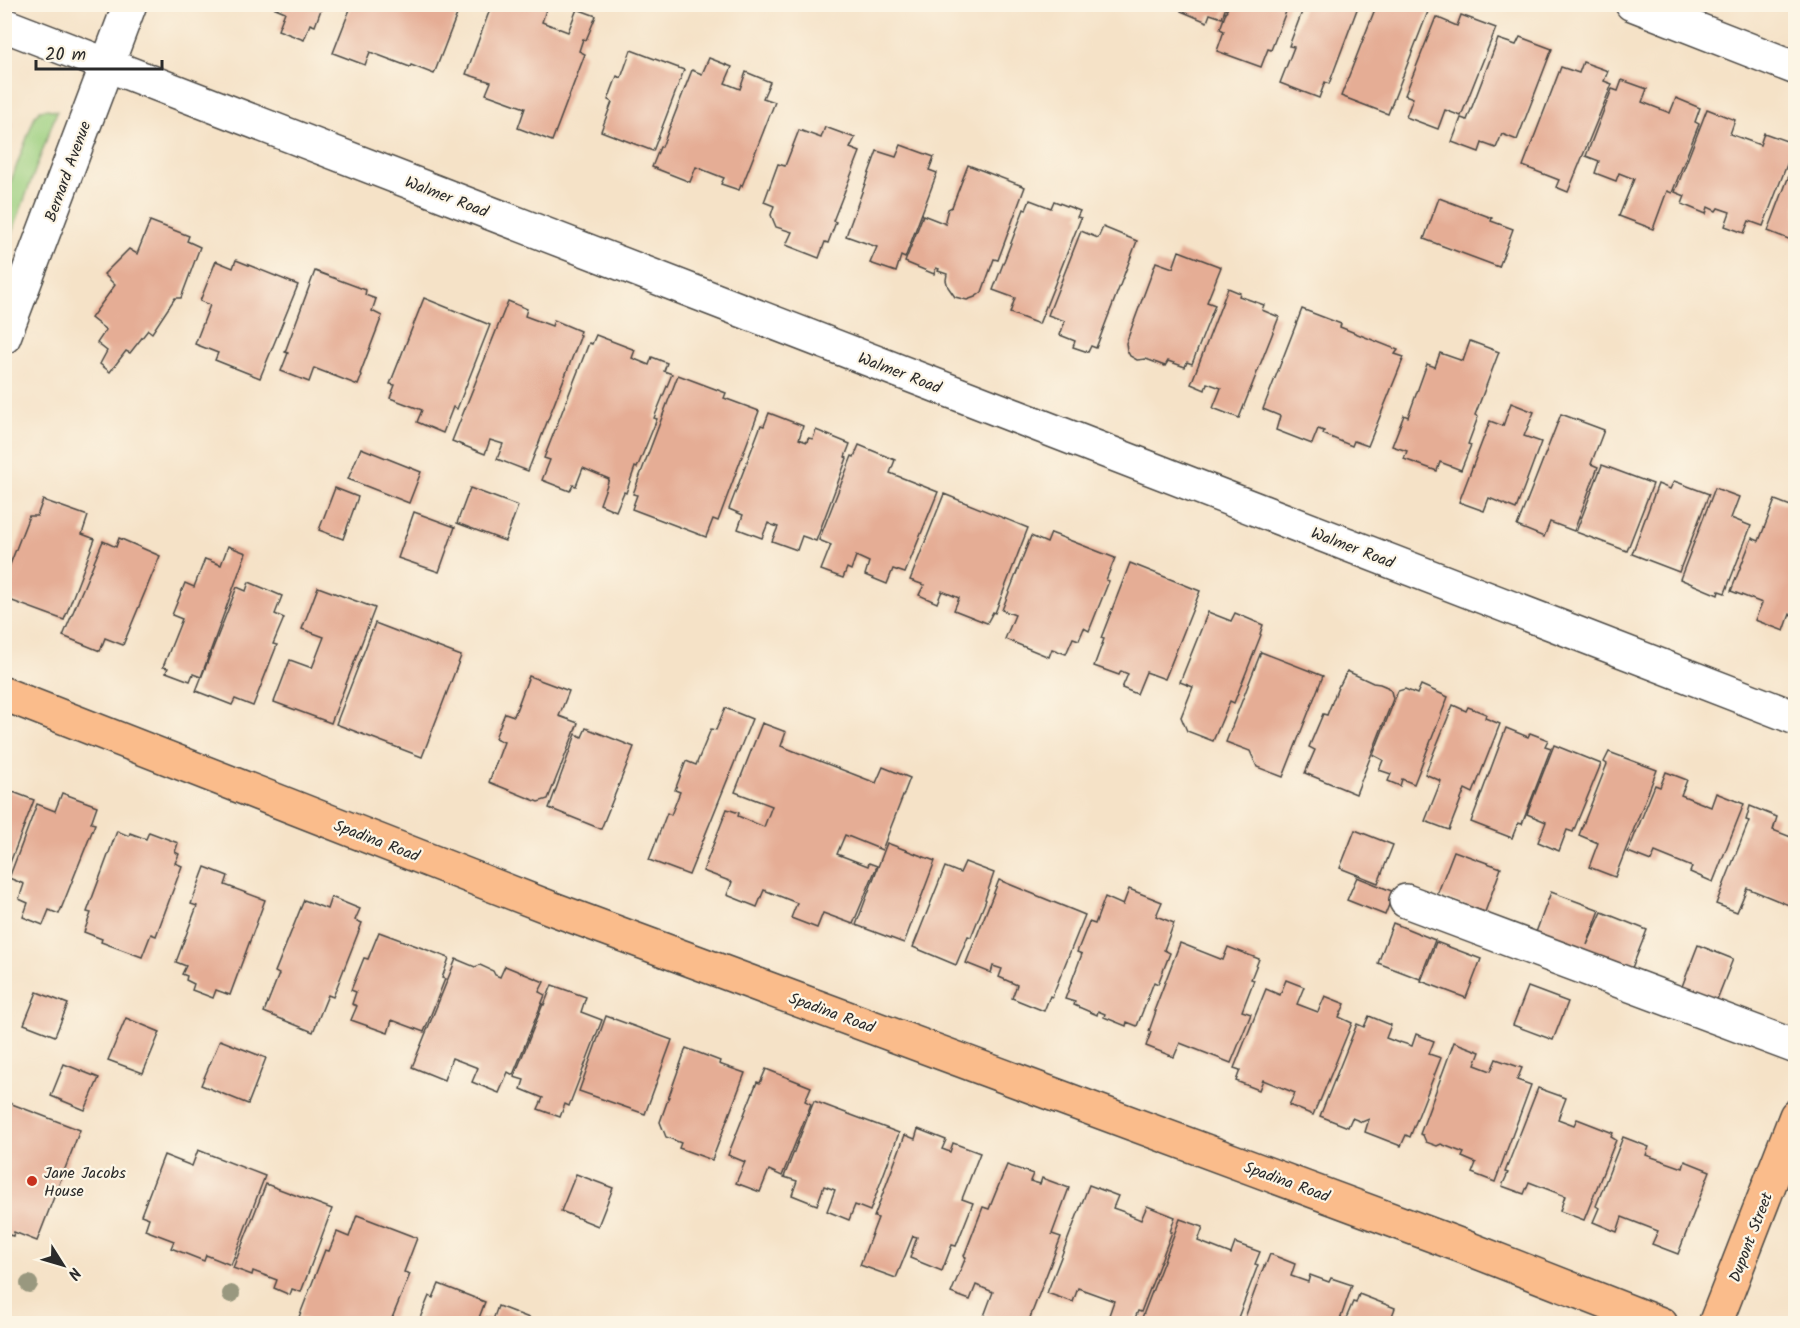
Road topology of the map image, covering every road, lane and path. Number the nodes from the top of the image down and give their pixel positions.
1 (130, 4) edge
2 (1632, 4) edge
3 (4, 25) edge
4 (107, 65) junction
5 (1796, 68) edge
6 (4, 337) edge
7 (4, 694) edge
8 (1796, 718) edge
9 (1406, 901) dead end
10 (1796, 1047) edge
11 (1796, 1116) edge
12 (1661, 1323) edge
13 (1715, 1323) edge

1 - 4 street, Bernard Avenue
2 - 5 street
3 - 4 street, Walmer Road
4 - 6 street, Bernard Avenue
4 - 8 street, Walmer Road
7 - 12 main road, Spadina Road
9 - 10 street
11 - 13 main road, Dupont Street

